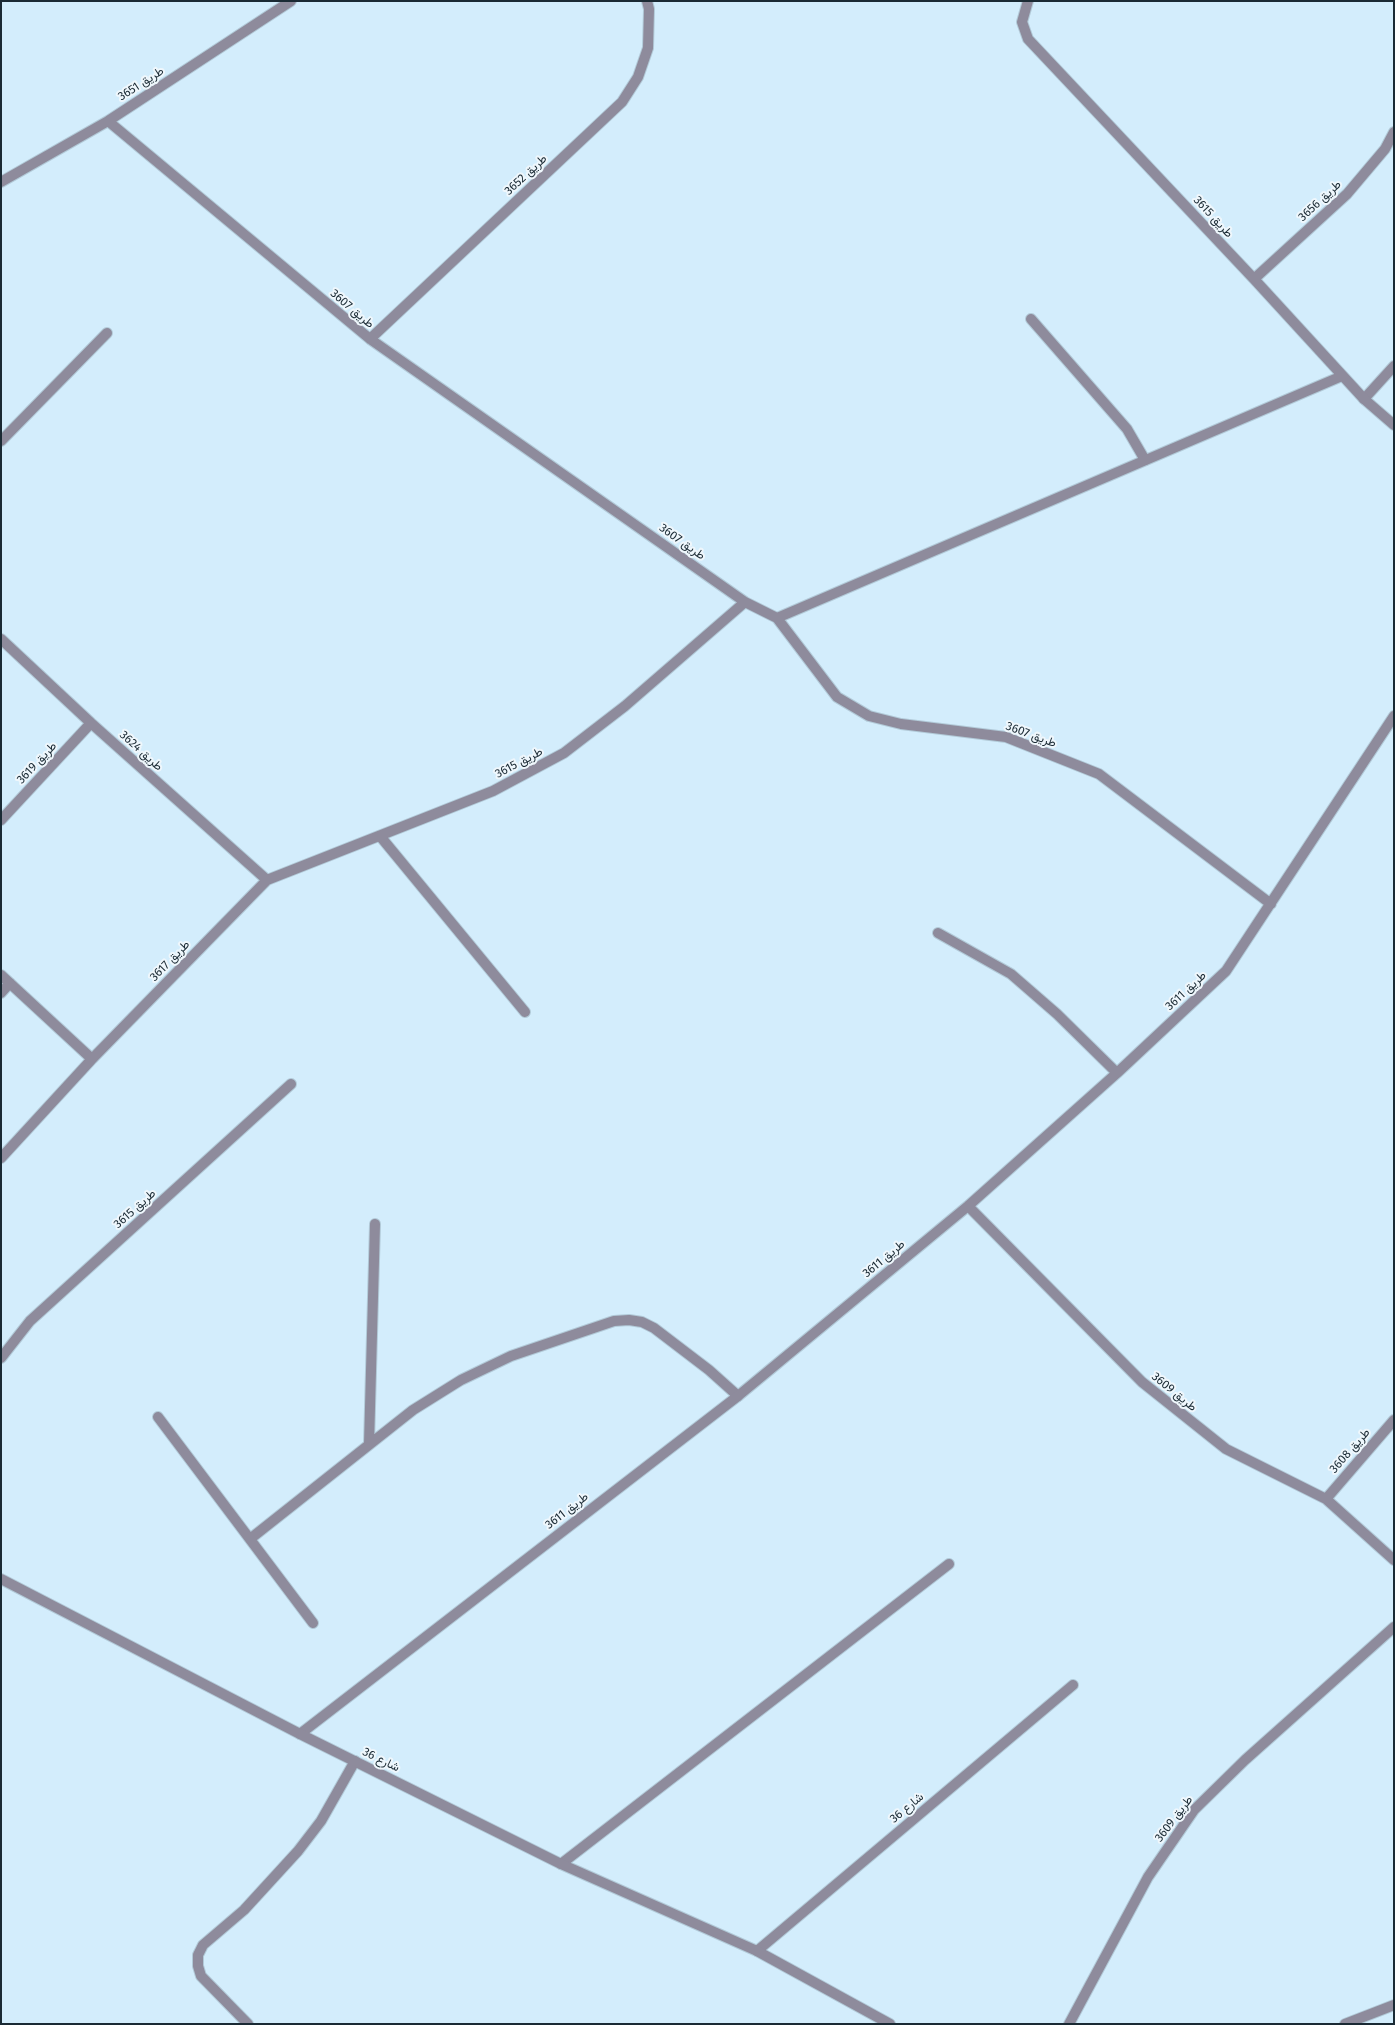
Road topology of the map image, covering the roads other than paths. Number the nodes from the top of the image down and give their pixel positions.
1 (291, 1) edge
2 (647, 1) edge
3 (1028, 1) edge
4 (108, 121) junction
5 (1394, 132) edge
6 (1, 182) edge
7 (1254, 279) junction
8 (1031, 319) dead end
9 (107, 333) dead end
10 (370, 339) junction
11 (1394, 366) edge
12 (1342, 376) junction
13 (1364, 399) junction
14 (1394, 425) edge
15 (1, 441) edge
16 (1145, 460) junction
17 (746, 602) junction
18 (777, 618) junction
19 (1, 639) edge
20 (1394, 716) edge
21 (91, 723) junction
22 (1, 820) edge
23 (380, 836) junction
24 (267, 880) junction
25 (1271, 904) junction
26 (938, 933) dead end
27 (1, 975) edge
28 (10, 983) junction
29 (1, 993) edge
30 (525, 1012) dead end
31 (92, 1058) junction
32 (1117, 1073) junction
33 (291, 1084) dead end
34 (1, 1158) edge
35 (968, 1206) junction
36 (375, 1224) dead end
37 (1, 1358) edge
38 (738, 1396) junction
39 (158, 1417) dead end
40 (1394, 1420) edge
41 (369, 1444) junction
42 (1326, 1499) junction
43 (250, 1539) junction
44 (1394, 1560) edge
45 (949, 1564) dead end
46 (1, 1579) edge
47 (313, 1623) dead end
48 (1394, 1628) edge
49 (1073, 1685) dead end
50 (300, 1734) junction
51 (355, 1761) junction
52 (561, 1864) junction
53 (757, 1951) junction
54 (1394, 2005) edge
55 (248, 2024) edge
56 (890, 2024) edge
57 (1069, 2024) edge
58 (1345, 2024) edge

1 - 4 street, طريق 3651
2 - 10 street, طريق 3652
3 - 7 street, طريق 3615
4 - 6 street, طريق 3651
4 - 10 street, طريق 3607
5 - 7 street, طريق 3656
7 - 12 street, طريق 3615
8 - 16 street
9 - 15 street
10 - 17 street, طريق 3607
11 - 13 street
12 - 13 street, طريق 3615
12 - 16 street
13 - 14 street, طريق 3615
16 - 18 street
17 - 18 street, طريق 3607
17 - 23 street, طريق 3615
18 - 25 street, طريق 3607
19 - 21 street, طريق 3624
20 - 25 street, طريق 3611
21 - 22 street, طريق 3619
21 - 24 street, طريق 3624
23 - 24 street, طريق 3615
23 - 30 street
24 - 31 street, طريق 3617
25 - 32 street, طريق 3611
26 - 32 street
27 - 28 street
28 - 29 street
28 - 31 street
31 - 34 street, طريق 3617
32 - 35 street, طريق 3611
33 - 37 street, طريق 3615
35 - 38 street, طريق 3611
35 - 42 street, طريق 3609
36 - 41 street
38 - 41 street
38 - 50 street, طريق 3611
39 - 43 street
40 - 42 street, طريق 3608
41 - 43 street
42 - 44 street, طريق 3609
43 - 47 street
45 - 52 street
46 - 50 street, شارع 36
48 - 57 street, طريق 3609
49 - 53 street, شارع 36
50 - 51 street, شارع 36
51 - 52 street, شارع 36
51 - 55 street
52 - 53 street, شارع 36
53 - 56 street, شارع 36
54 - 58 street

